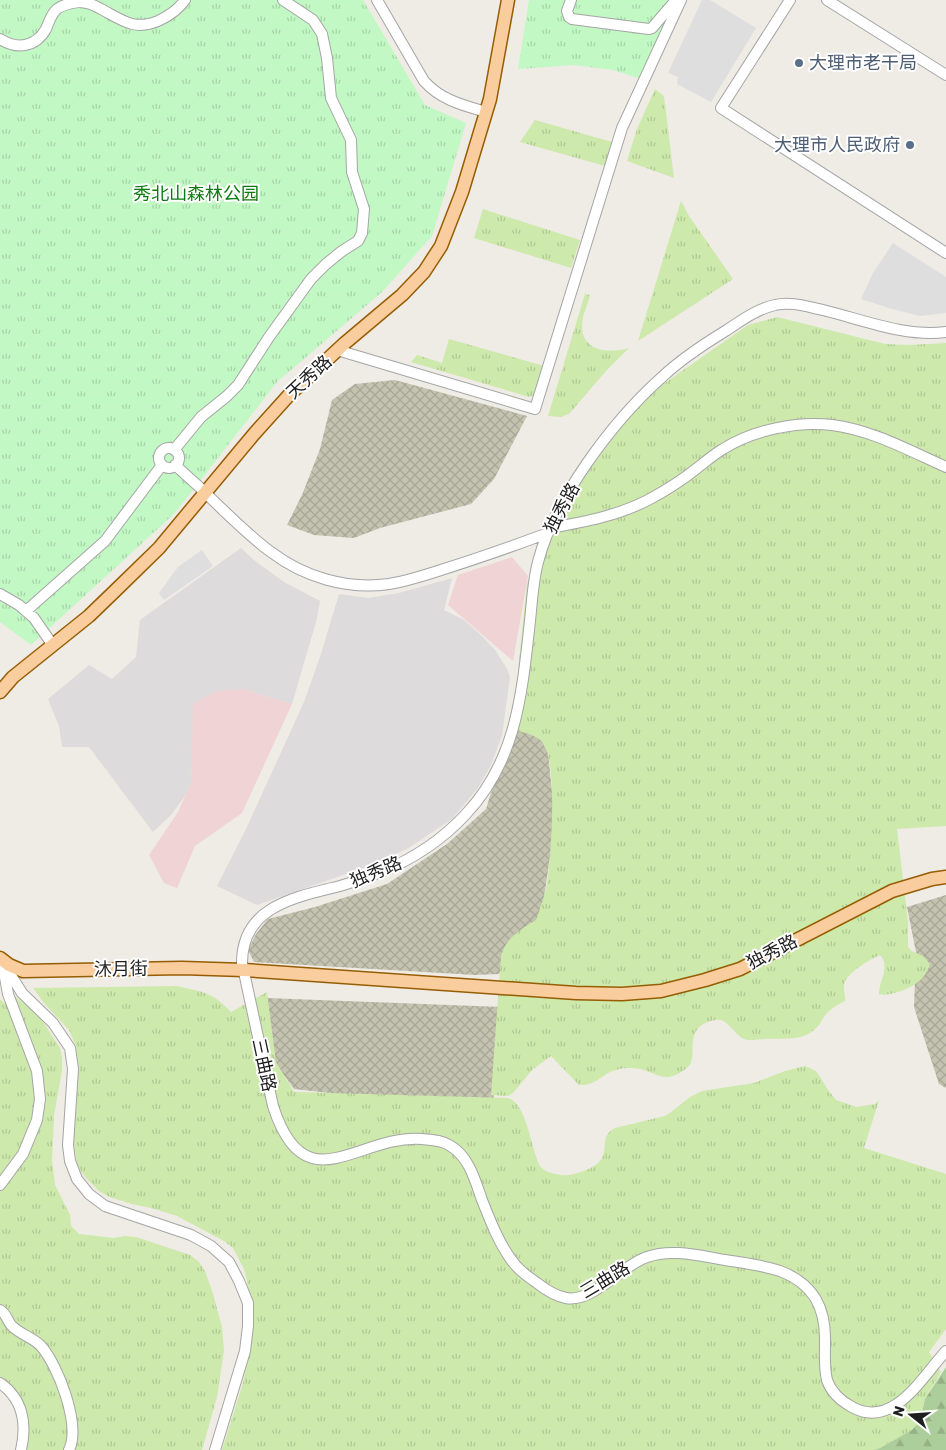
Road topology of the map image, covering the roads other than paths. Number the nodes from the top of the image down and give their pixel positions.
1 (185, 0) edge
2 (283, 0) edge
3 (377, 0) edge
4 (508, 0) edge
5 (571, 0) edge
6 (676, 0) edge
7 (681, 0) edge
8 (790, 0) edge
9 (827, 0) edge
10 (0, 39) edge
11 (946, 75) edge
12 (486, 112) junction
13 (946, 253) edge
14 (946, 332) edge
15 (337, 350) junction
16 (174, 450) junction
17 (162, 465) junction
18 (175, 465) junction
19 (946, 466) edge
20 (205, 492) junction
21 (549, 530) junction
22 (0, 594) edge
23 (26, 611) junction
24 (52, 644) junction
25 (0, 692) edge
26 (946, 877) edge
27 (1, 960) edge
28 (244, 970) junction
29 (0, 1185) edge
30 (0, 1310) edge
31 (946, 1351) edge
32 (0, 1382) edge
33 (21, 1450) edge
34 (70, 1450) edge
35 (215, 1450) edge

1 - 10 street
2 - 16 street
3 - 12 street
4 - 12 main road, 天秀路
5 - 6 street
7 - 15 street
8 - 13 street
9 - 11 street
12 - 15 main road, 天秀路
14 - 21 street, 独秀路
15 - 20 main road, 天秀路
16 - 17 street
16 - 18 street
17 - 18 street
17 - 23 street
18 - 20 street
19 - 21 street
20 - 21 street
20 - 24 main road, 天秀路
21 - 28 street, 独秀路
22 - 23 street
23 - 24 street
24 - 25 main road, 天秀路
26 - 28 main road, 独秀路
27 - 28 main road, 沐月街
27 - 29 street
27 - 35 street
28 - 31 street, 三曲路
30 - 34 street
32 - 33 street

